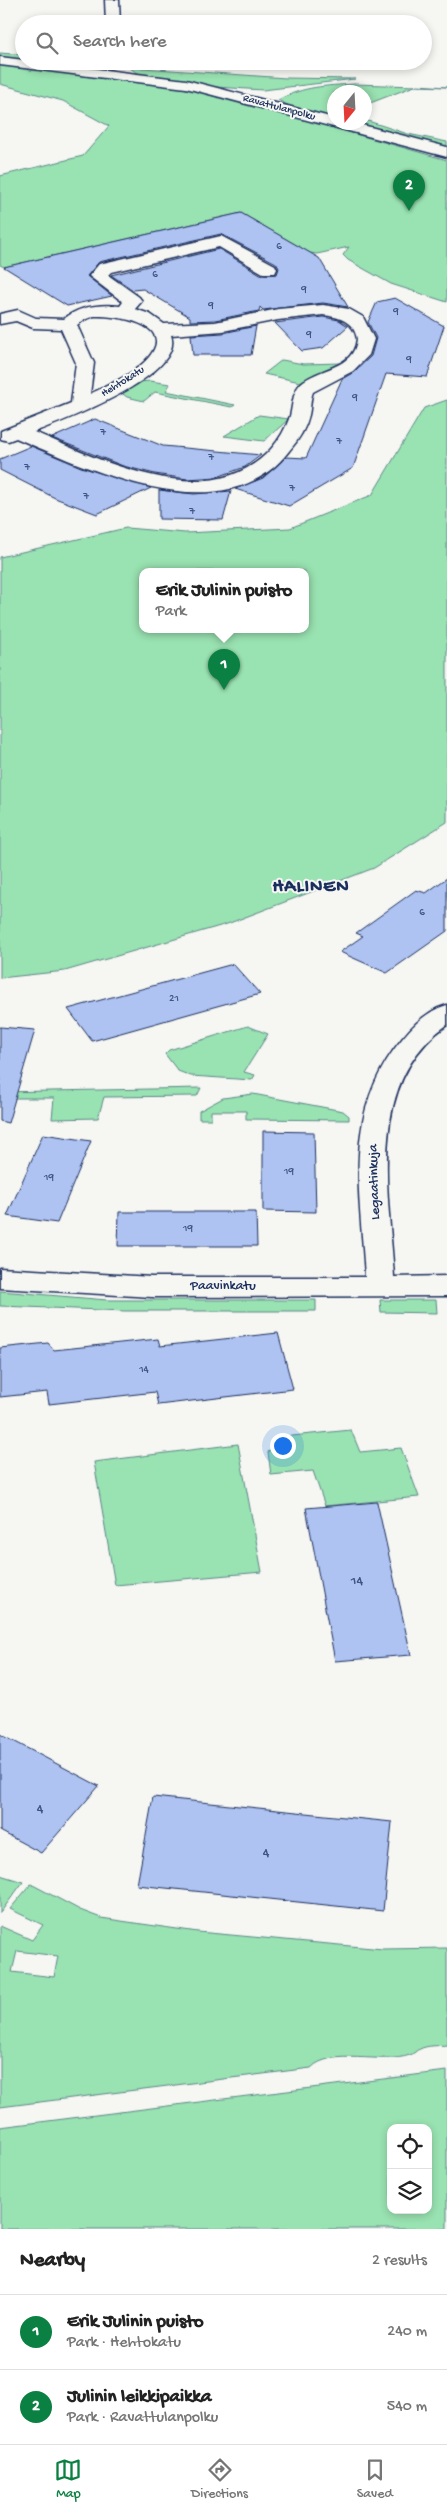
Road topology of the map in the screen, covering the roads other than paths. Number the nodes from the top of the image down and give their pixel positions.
1 (112, 0) edge
2 (113, 15) edge
3 (0, 61) edge
4 (15, 62) edge
5 (129, 70) edge
6 (447, 152) edge
7 (269, 269) dead end
8 (125, 311) junction
9 (0, 320) edge
10 (68, 324) junction
11 (159, 330) junction
12 (80, 404) junction
13 (8, 435) edge
14 (447, 1013) edge
15 (0, 1278) edge
16 (380, 1285) junction
17 (447, 1286) edge

1 - 2 street
3 - 4 street, Ravattulanpolku
5 - 6 street, Ravattulanpolku
7 - 8 street
8 - 10 street
8 - 11 street
9 - 10 street
10 - 12 street, Hehtokatu
11 - 12 street, Hehtokatu
11 - 13 street
12 - 13 street, Hehtokatu
14 - 16 street, Legaatinkuja
15 - 16 street, Paavinkatu
16 - 17 street, Paavinkatu

